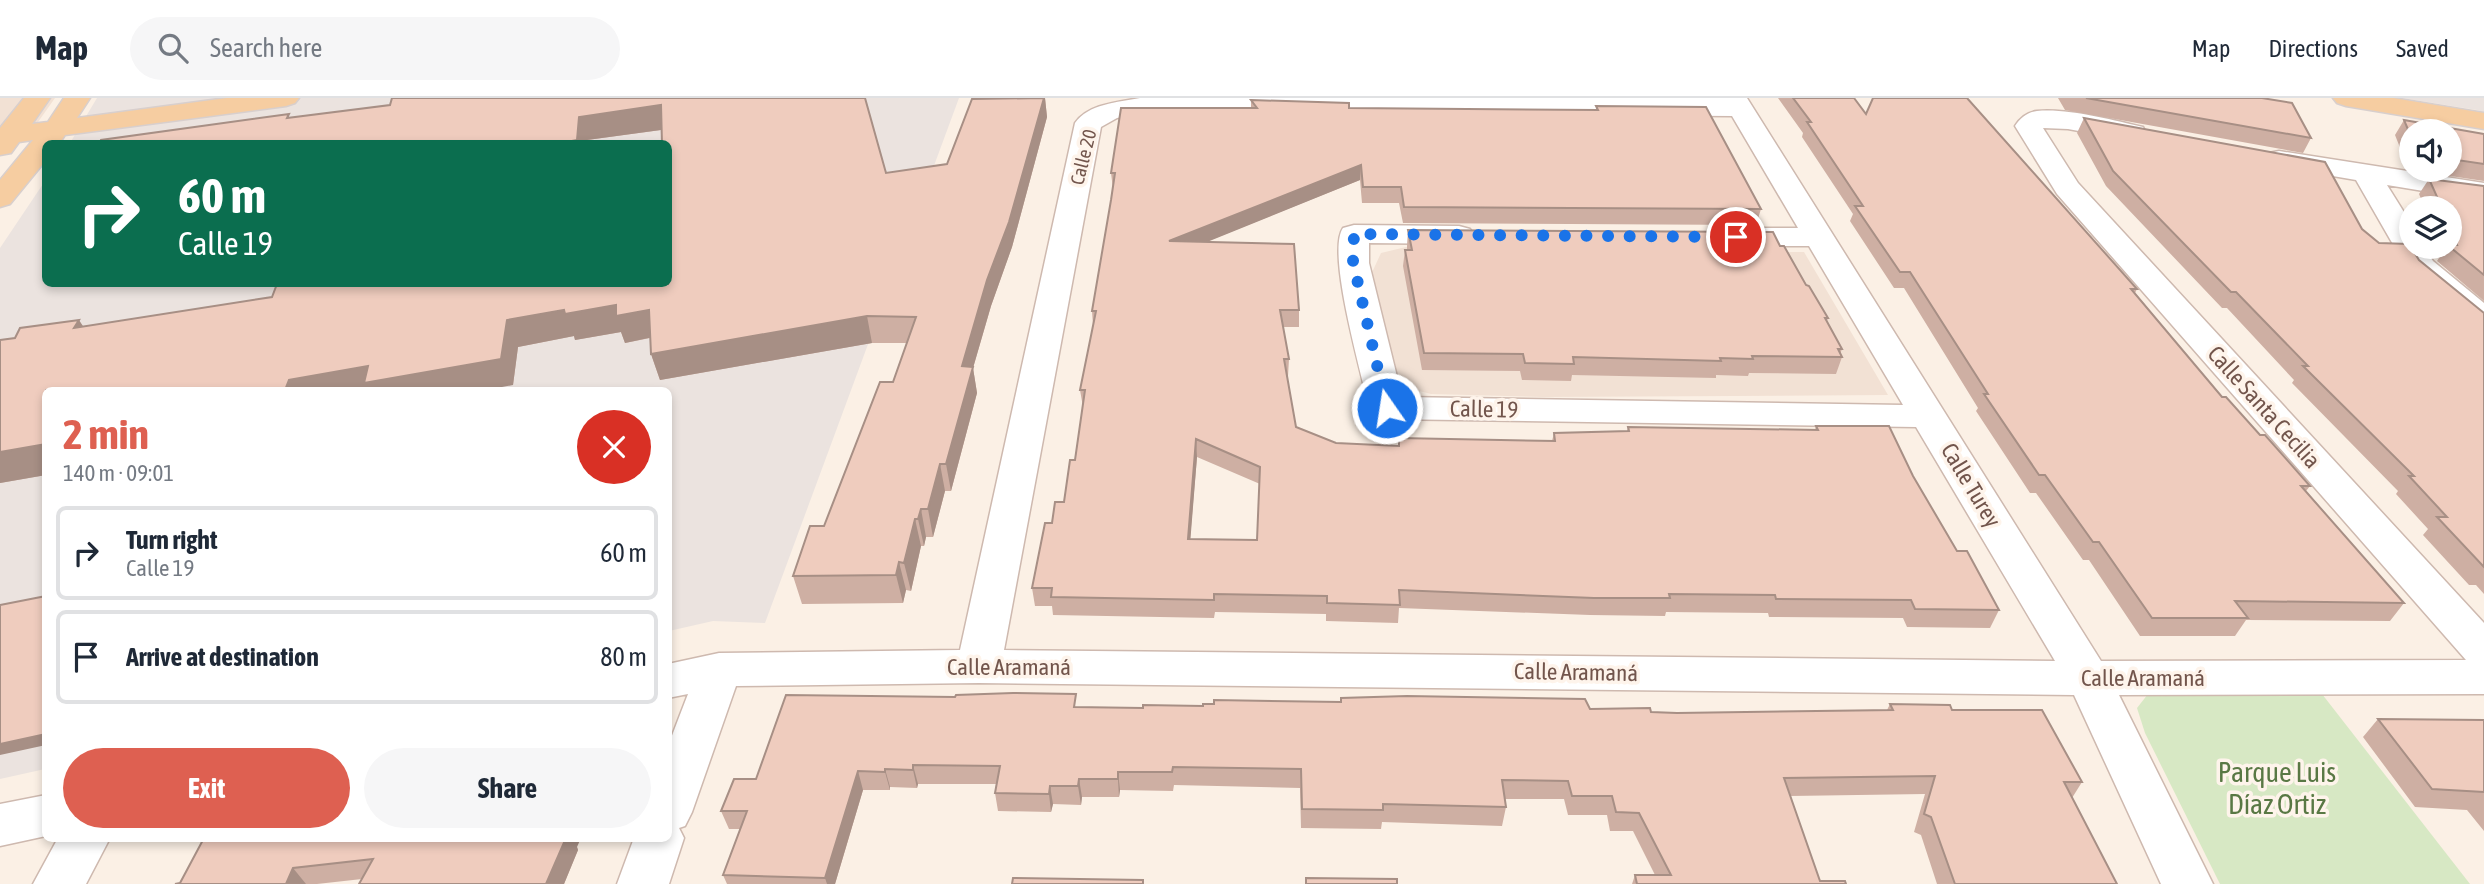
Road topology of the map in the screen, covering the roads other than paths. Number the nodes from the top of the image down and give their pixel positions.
1 (167, 98) edge
2 (286, 98) edge
3 (2346, 98) edge
4 (1352, 101) edge
5 (1737, 103) edge
6 (70, 119) edge
7 (2484, 121) edge
8 (12, 124) edge
9 (2163, 138) edge
10 (50, 140) edge
11 (42, 148) edge
12 (2258, 156) edge
13 (42, 157) edge
14 (20, 171) junction
15 (2367, 175) junction
16 (2484, 192) edge
17 (0, 198) edge
18 (1491, 235) edge
19 (1695, 236) edge
20 (1818, 237) junction
21 (2484, 320) edge
22 (1929, 416) junction
23 (2484, 652) edge
24 (979, 666) junction
25 (719, 670) junction
26 (2484, 677) edge
27 (2088, 678) junction
28 (672, 680) edge
29 (672, 801) edge
30 (42, 816) edge
31 (0, 825) edge
32 (83, 842) edge
33 (658, 842) edge
34 (59, 884) edge
35 (643, 884) edge
36 (2187, 884) edge

1 - 6 main road
2 - 6 main road
3 - 7 main road
4 - 5 street, Calle 20
4 - 24 street, Calle 20
5 - 20 street, Calle Turey
6 - 8 main road
6 - 10 main road
9 - 23 street, Calle Santa Cecilia
11 - 14 main road
12 - 15 street
13 - 14 main road
14 - 17 main road
15 - 16 street
15 - 21 street
18 - 22 street, Calle 19
19 - 20 street
20 - 22 street, Calle Turey
22 - 27 street, Calle Turey
24 - 25 street, Calle Aramaná
24 - 27 street, Calle Aramaná
25 - 28 street, Calle Aramaná
25 - 29 street
26 - 27 street, Calle Aramaná
27 - 36 street, Calle Turey
30 - 31 street
32 - 34 street
33 - 35 street

